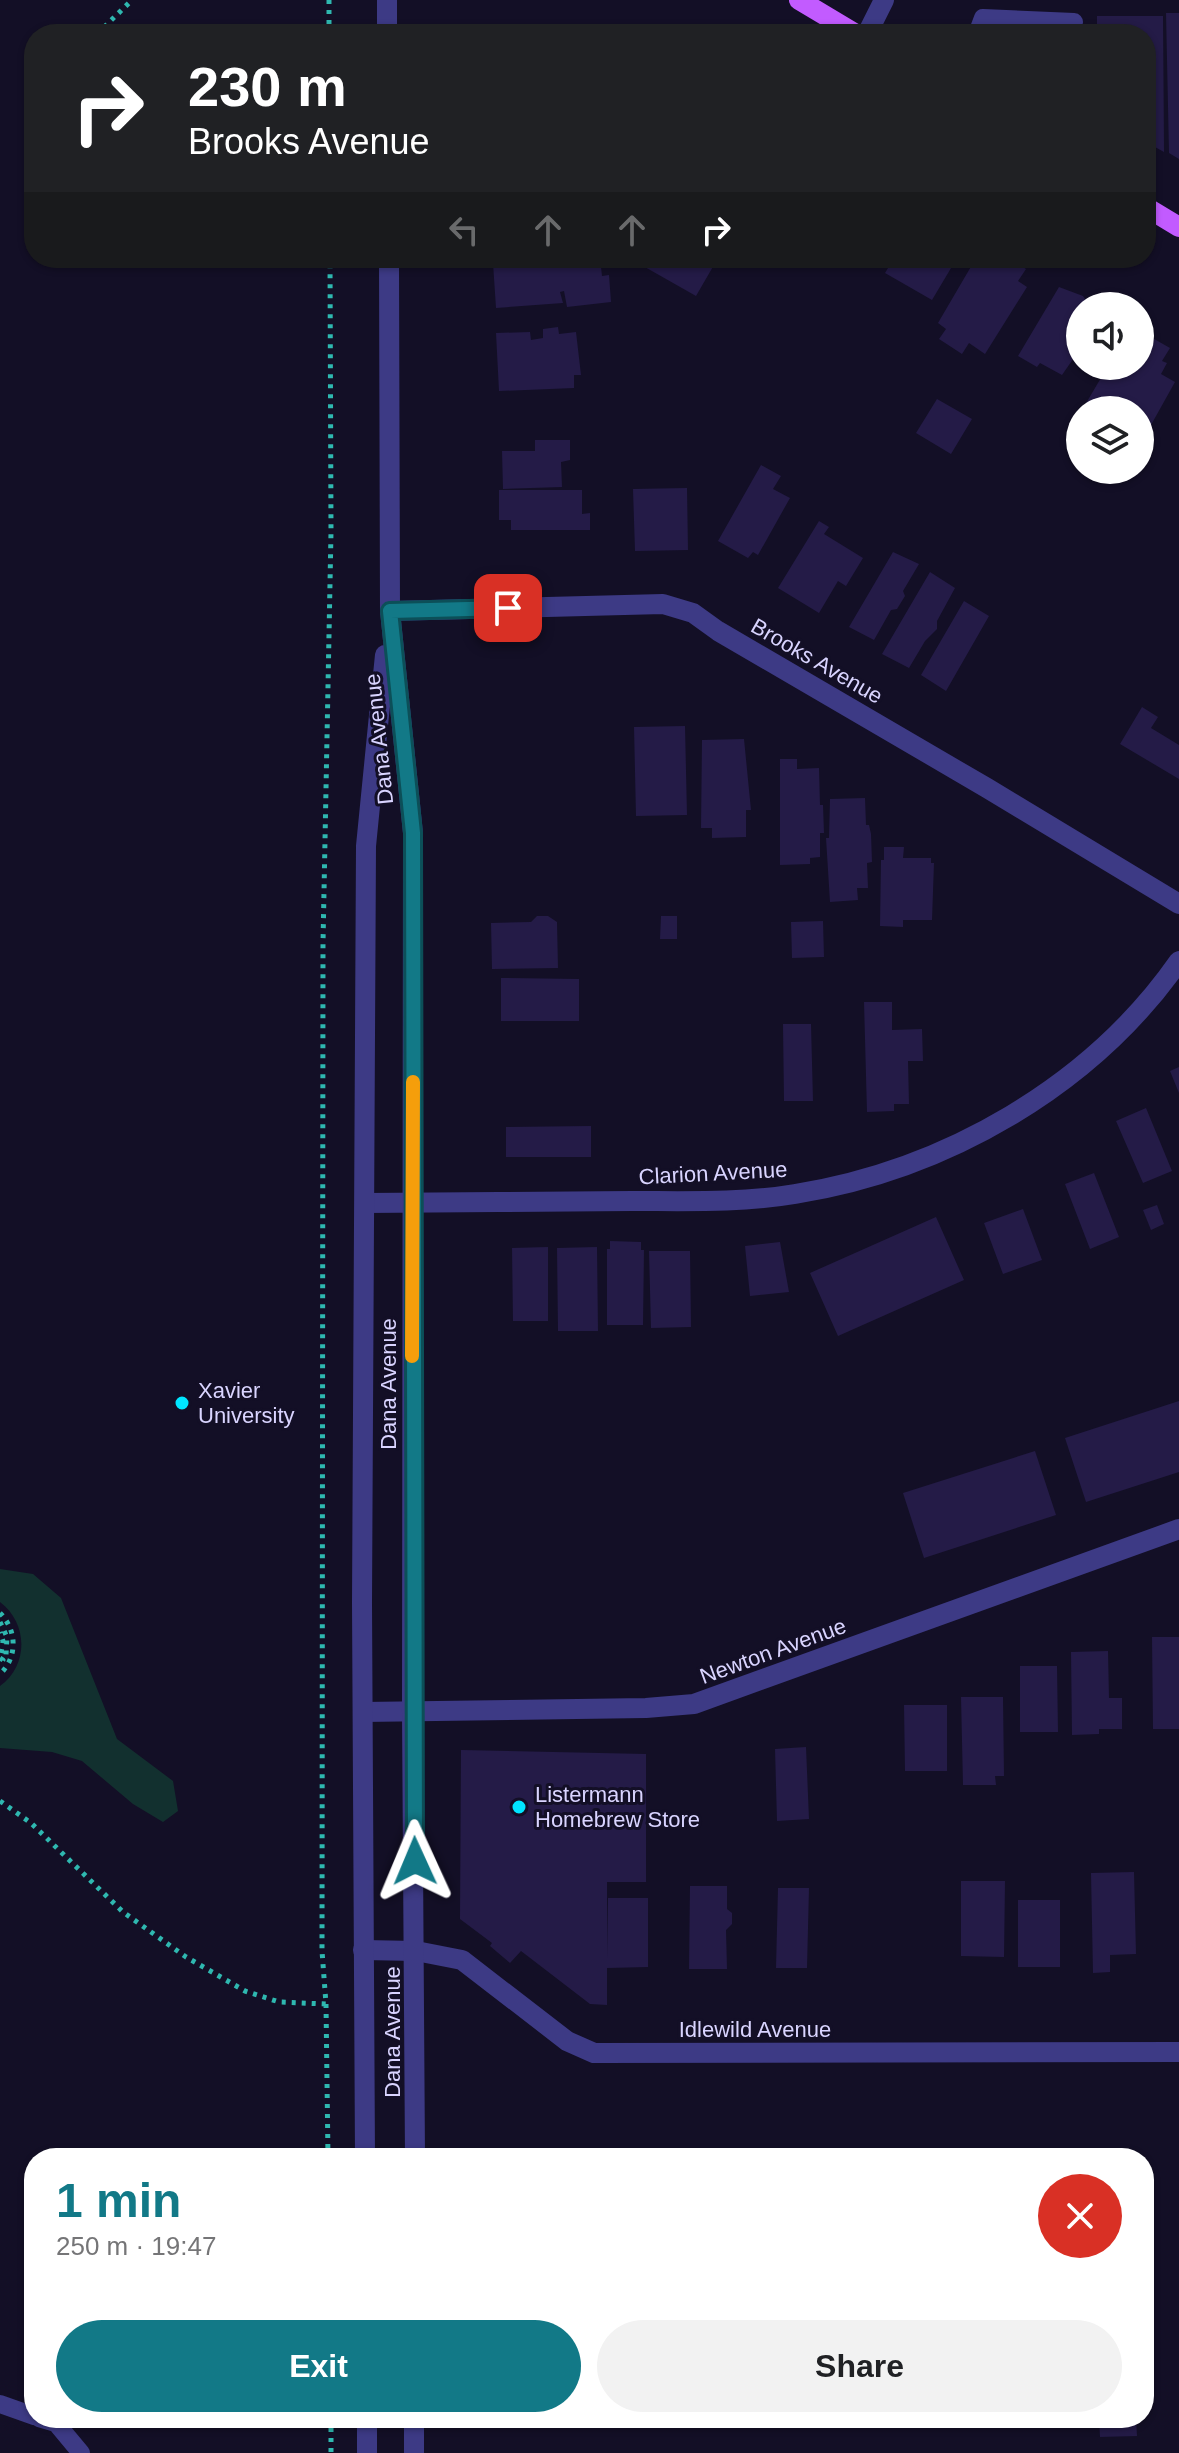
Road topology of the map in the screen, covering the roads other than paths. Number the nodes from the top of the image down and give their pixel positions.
1 (387, 0) edge
2 (799, 0) edge
3 (884, 0) edge
4 (981, 17) edge
5 (1074, 22) dead end
6 (387, 24) edge
7 (839, 24) edge
8 (873, 24) edge
9 (1156, 213) edge
10 (1179, 227) edge
11 (389, 268) edge
12 (390, 611) junction
13 (1179, 904) edge
14 (1179, 961) edge
15 (365, 1203) junction
16 (413, 1203) junction
17 (1179, 1529) edge
18 (363, 1712) junction
19 (412, 1712) junction
20 (363, 1950) junction
21 (416, 1951) junction
22 (1179, 2052) edge
23 (365, 2148) edge
24 (415, 2148) edge
25 (0, 2404) edge
26 (24, 2414) edge
27 (60, 2428) edge
28 (367, 2428) edge
29 (414, 2428) edge
30 (81, 2453) edge
31 (367, 2453) edge
32 (414, 2453) edge

1 - 6 street
2 - 7 main road
3 - 8 street
4 - 5 lane
9 - 10 main road
11 - 12 street, Dana Avenue
12 - 13 street, Brooks Avenue
12 - 15 street, Dana Avenue
12 - 16 street, Dana Avenue
14 - 16 street, Clarion Avenue
15 - 16 street, Clarion Avenue
15 - 18 street, Dana Avenue
16 - 19 street, Dana Avenue
17 - 19 street, Newton Avenue
18 - 19 street, Newton Avenue
18 - 20 street, Dana Avenue
19 - 21 street, Dana Avenue
20 - 21 street, Idlewild Avenue
20 - 23 street, Dana Avenue
21 - 22 street, Idlewild Avenue
21 - 24 street, Dana Avenue
25 - 26 lane
27 - 30 lane
28 - 31 street
29 - 32 street

